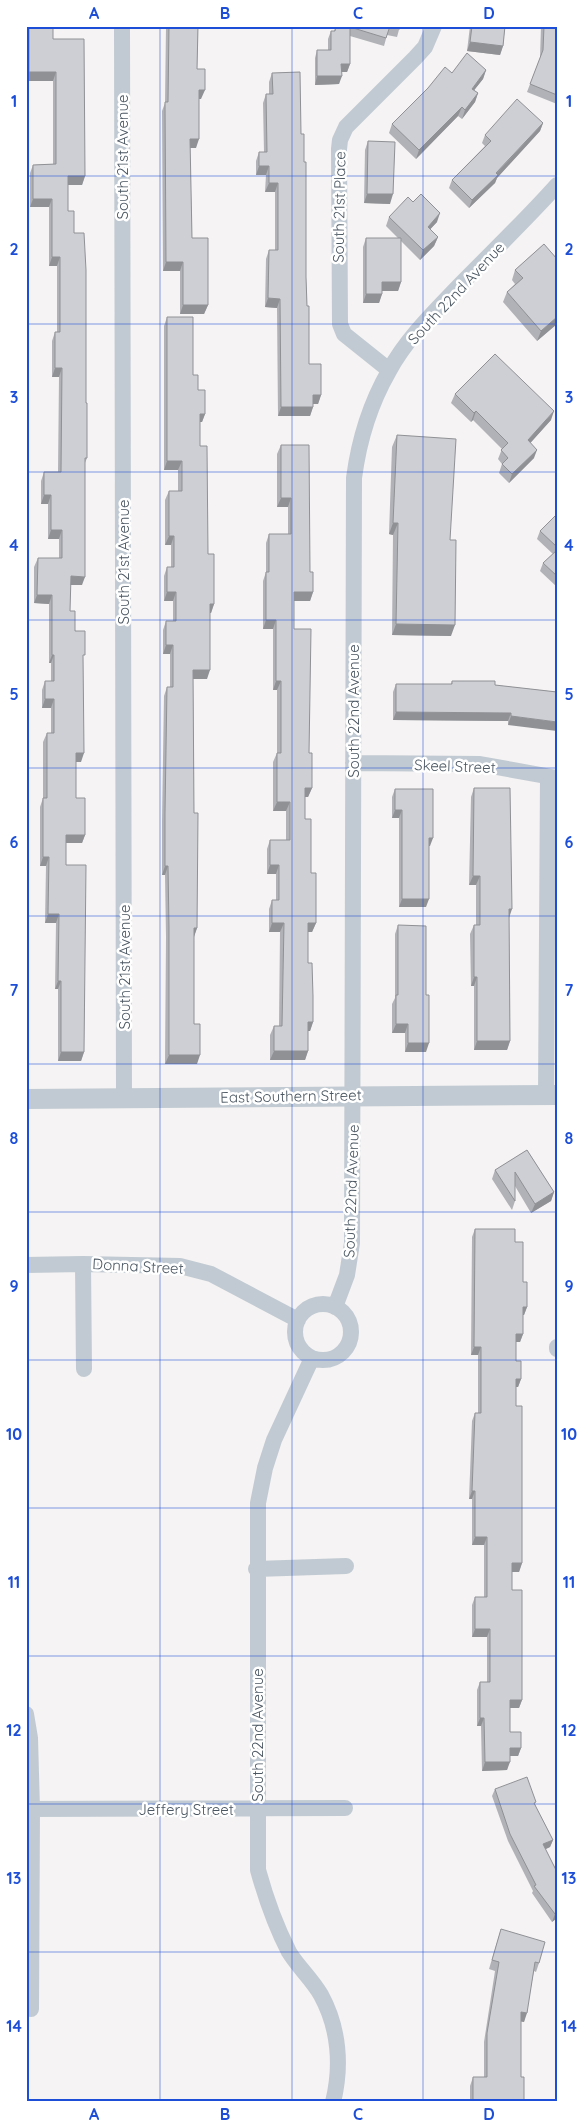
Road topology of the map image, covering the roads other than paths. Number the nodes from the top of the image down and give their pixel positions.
1 (122, 26) edge
2 (434, 26) edge
3 (557, 185) edge
4 (389, 370) junction
5 (353, 764) junction
6 (552, 777) edge
7 (551, 1095) edge
8 (354, 1096) junction
9 (26, 1098) edge
10 (124, 1098) junction
11 (83, 1264) junction
12 (26, 1265) edge
13 (335, 1307) junction
14 (298, 1320) junction
15 (312, 1358) junction
16 (84, 1369) dead end
17 (346, 1566) dead end
18 (256, 1569) junction
19 (26, 1714) edge
20 (345, 1808) dead end
21 (29, 1809) edge
22 (258, 1809) junction
23 (31, 2009) dead end
24 (333, 2102) edge

1 - 10 street, South 21st Avenue
2 - 4 street, South 21st Place
3 - 4 street, South 22nd Avenue
4 - 5 street, South 22nd Avenue
5 - 6 street, Skeel Street
5 - 8 street, South 22nd Avenue
6 - 7 street
7 - 8 street, East Southern Street
8 - 10 street, East Southern Street
8 - 13 street, South 22nd Avenue
9 - 10 street, East Southern Street
11 - 12 street, Donna Street
11 - 14 street, Donna Street
11 - 16 street
13 - 14 street
13 - 15 street
14 - 15 street
15 - 18 street, South 22nd Avenue
17 - 18 street
18 - 22 street, South 22nd Avenue
19 - 21 street
20 - 22 street, Jeffery Street
21 - 22 street, Jeffery Street
21 - 23 street
22 - 24 street, South 22nd Avenue

